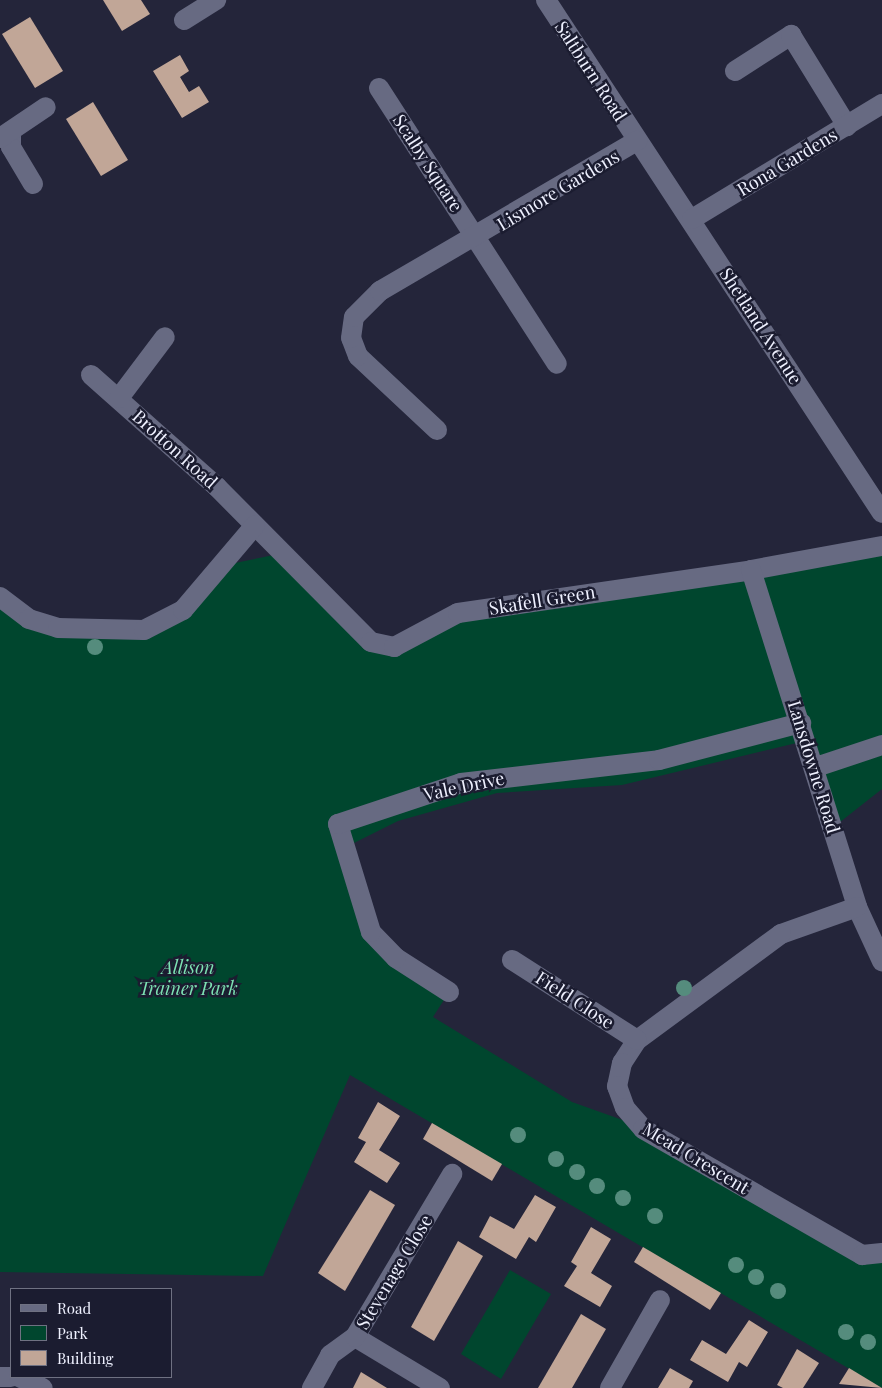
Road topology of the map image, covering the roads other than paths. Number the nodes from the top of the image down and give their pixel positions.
1 (216, 0) edge
2 (546, 0) edge
3 (184, 20) dead end
4 (735, 71) dead end
5 (379, 88) dead end
6 (882, 104) edge
7 (46, 107) dead end
8 (847, 126) junction
9 (6, 135) edge
10 (637, 141) junction
11 (33, 184) dead end
12 (692, 219) junction
13 (478, 238) junction
14 (165, 336) dead end
15 (557, 364) dead end
16 (91, 375) dead end
17 (119, 398) junction
18 (437, 430) dead end
19 (882, 512) edge
20 (255, 525) junction
21 (882, 546) edge
22 (751, 570) junction
23 (0, 597) edge
24 (801, 722) junction
25 (882, 745) edge
26 (816, 767) junction
27 (857, 907) junction
28 (512, 960) dead end
29 (882, 961) edge
30 (449, 992) dead end
31 (637, 1040) junction
32 (452, 1174) dead end
33 (882, 1252) edge
34 (660, 1300) dead end
35 (355, 1337) junction
36 (21, 1378) edge
37 (43, 1388) edge
38 (312, 1388) edge
39 (440, 1388) edge
40 (610, 1388) edge

1 - 3 street
2 - 10 street, Saltburn Road
4 - 8 street
5 - 13 street, Scalby Square
6 - 8 street, Rona Gardens
7 - 9 street
8 - 12 street, Rona Gardens
9 - 11 street
10 - 12 street, Shetland Avenue
10 - 13 street, Lismore Gardens
12 - 19 street, Shetland Avenue
13 - 15 street, Scalby Square
13 - 18 street
14 - 17 street
16 - 17 street, Brotton Road
17 - 20 street, Brotton Road
20 - 22 street, Skafell Green
20 - 23 street
21 - 22 street, Skafell Green
22 - 24 street, Lansdowne Road
24 - 26 street, Lansdowne Road
24 - 30 street, Vale Drive
25 - 26 street
26 - 27 street, Lansdowne Road
27 - 29 street, Lansdowne Road
27 - 31 street, Mead Crescent
28 - 31 street, Field Close
31 - 33 street, Mead Crescent
32 - 35 street, Stevenage Close
34 - 40 street
35 - 38 street, Stevenage Close
35 - 39 street
36 - 37 street

